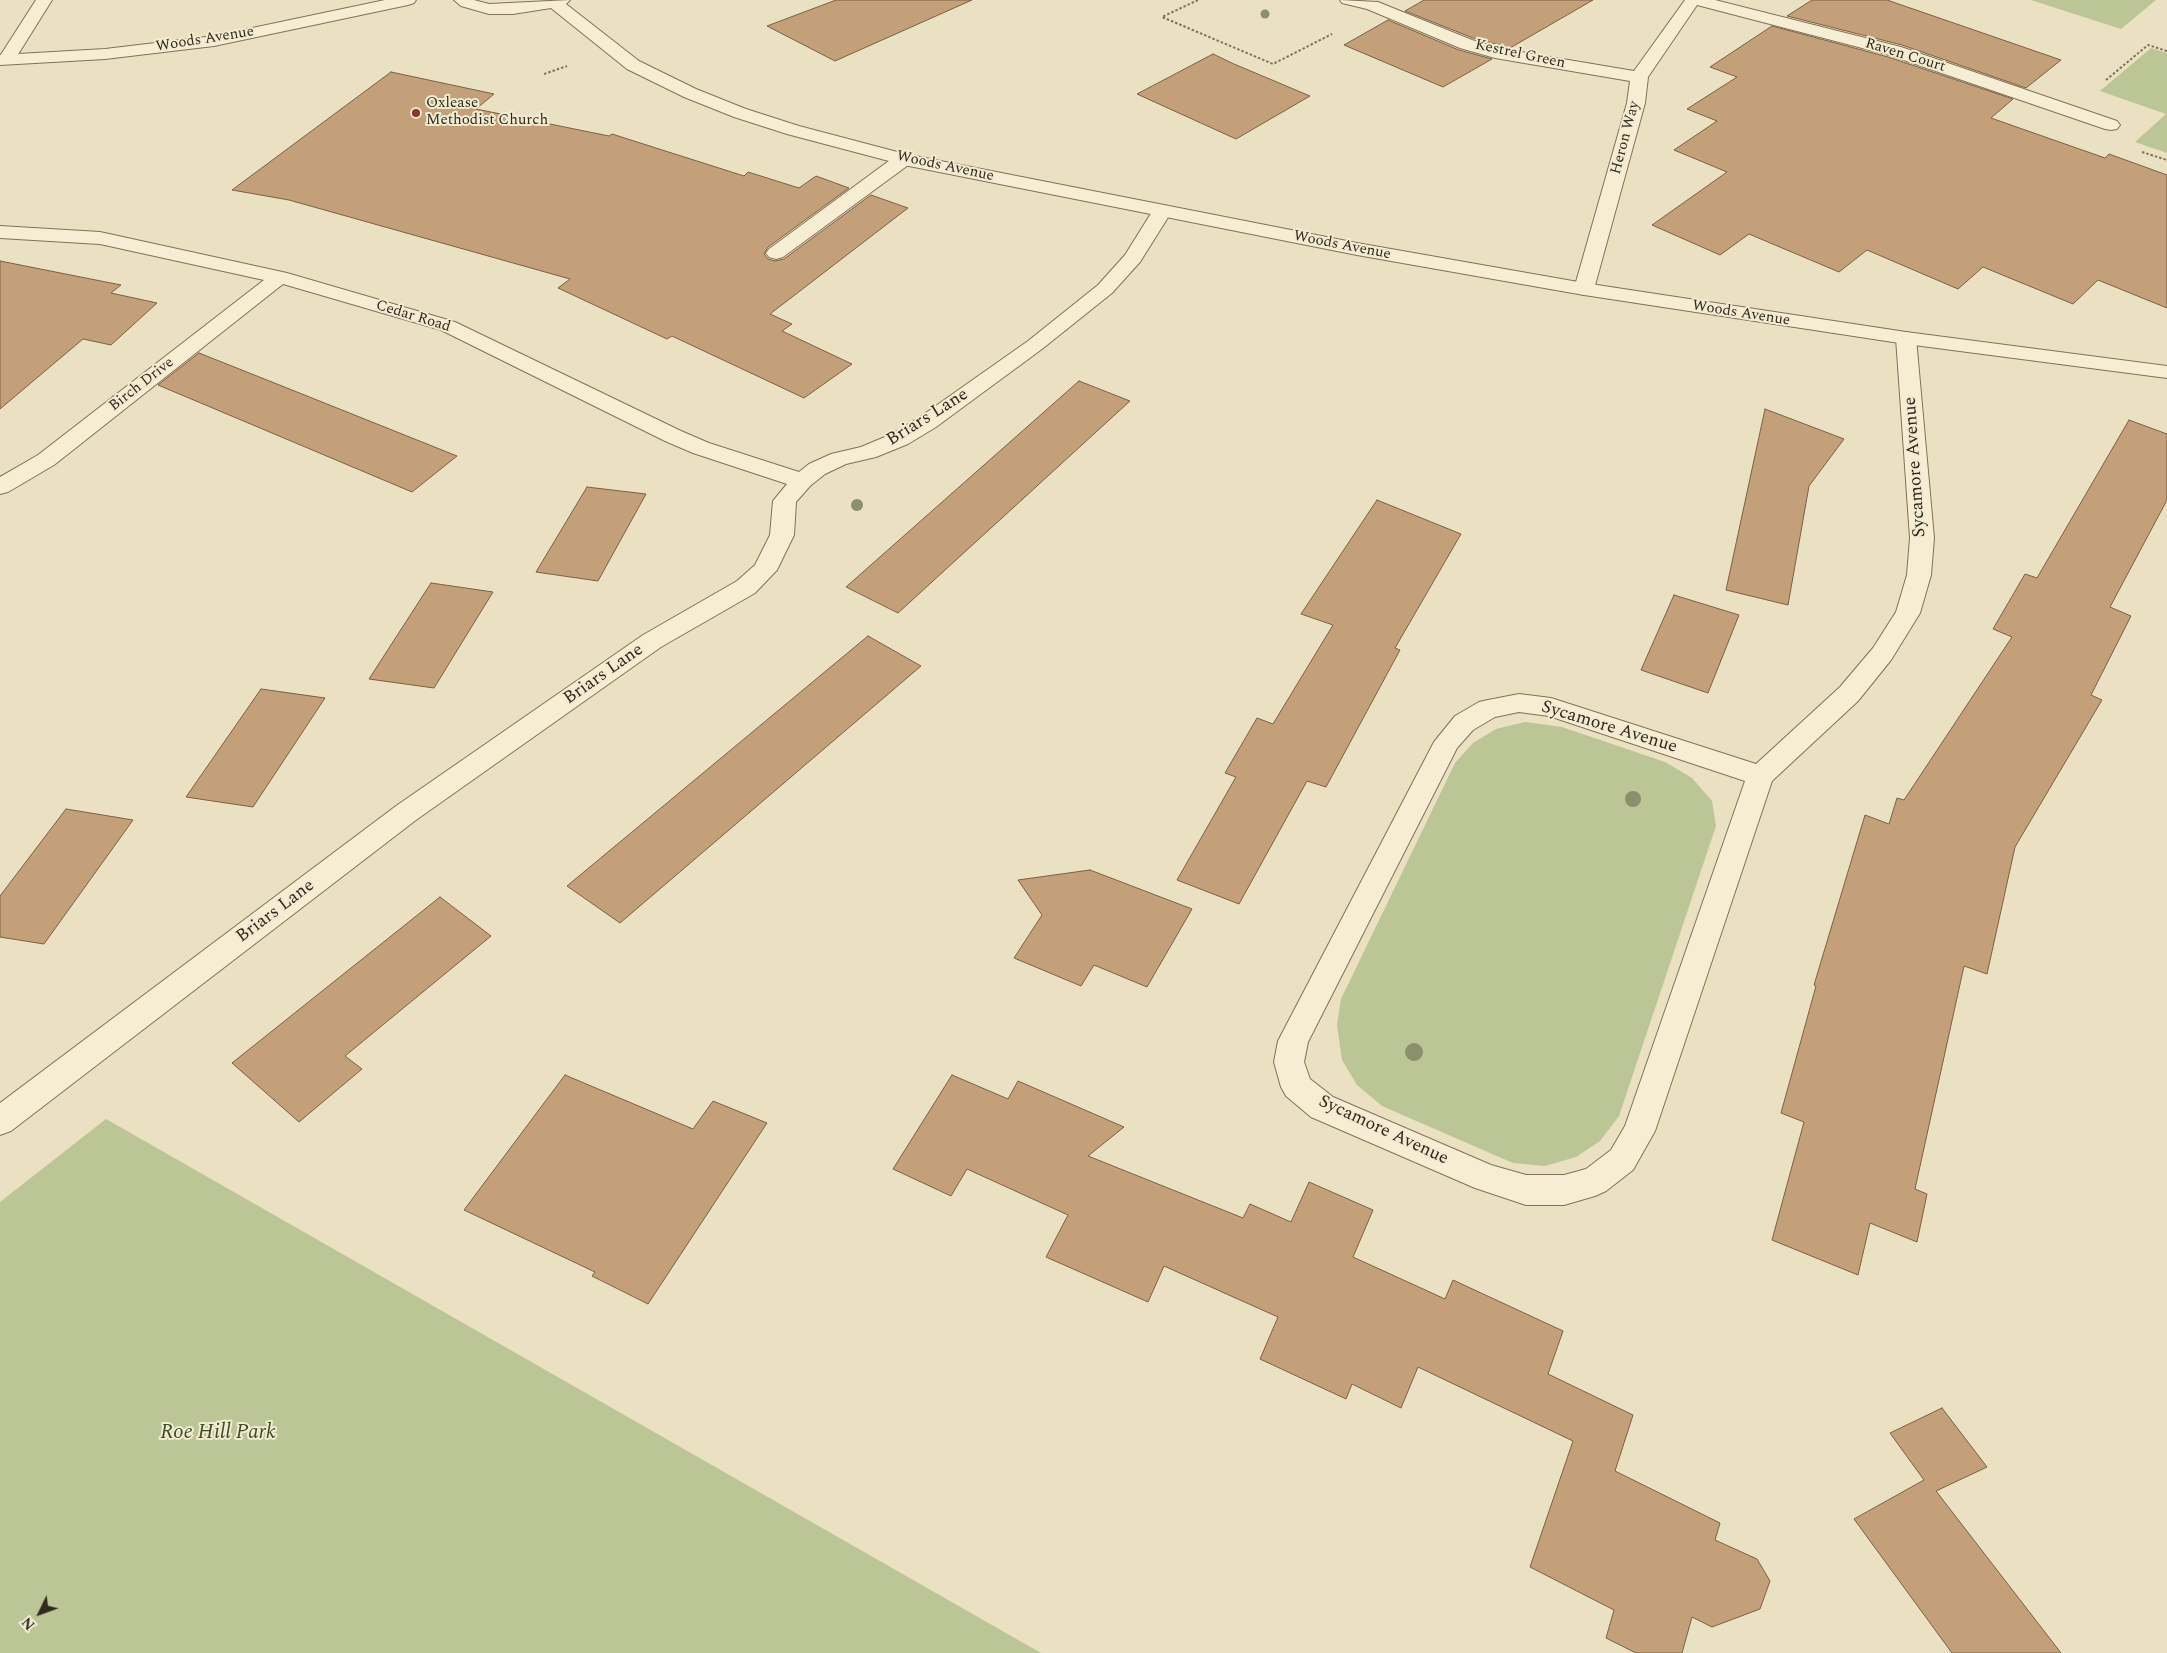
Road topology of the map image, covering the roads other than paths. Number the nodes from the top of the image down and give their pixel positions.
1 (44, 0) edge
2 (408, 0) edge
3 (462, 0) edge
4 (1348, 0) edge
5 (1694, 0) edge
6 (558, 2) edge
7 (3, 60) edge
8 (1639, 77) junction
9 (2111, 125) dead end
10 (904, 159) junction
11 (1162, 211) junction
12 (0, 232) edge
13 (776, 253) dead end
14 (280, 277) junction
15 (1584, 289) junction
16 (1906, 338) junction
17 (2167, 372) edge
18 (802, 481) junction
19 (0, 488) edge
20 (1760, 776) junction
21 (0, 1121) edge

1 - 7 street
2 - 7 street, Woods Avenue
3 - 6 street
4 - 8 street, Kestrel Green
5 - 8 street, Heron Way
5 - 9 street, Raven Court
6 - 10 street, Woods Avenue
8 - 15 street, Heron Way
10 - 11 street, Woods Avenue
10 - 13 street
11 - 15 street, Woods Avenue
11 - 18 street, Briars Lane
12 - 14 street, Cedar Road
14 - 18 street, Cedar Road
14 - 19 street, Birch Drive
15 - 16 street, Woods Avenue
16 - 17 street, Woods Avenue
16 - 20 street, Sycamore Avenue
18 - 21 street, Briars Lane
20 - 20 street, Sycamore Avenue

